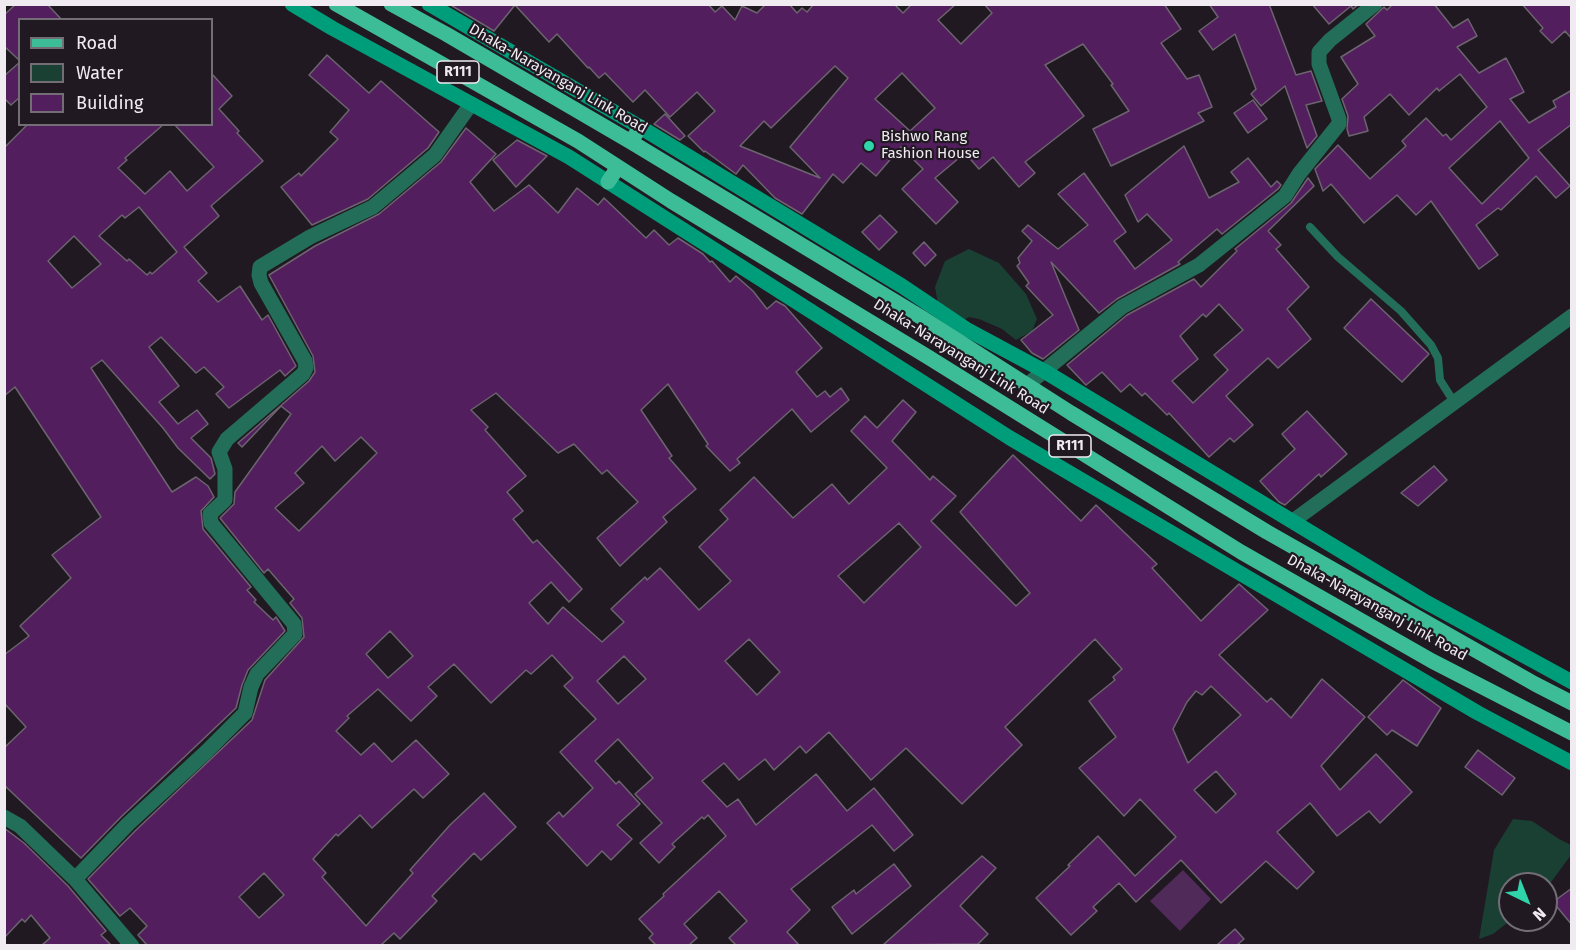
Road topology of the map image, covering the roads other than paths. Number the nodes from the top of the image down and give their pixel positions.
1 (292, 4) edge
2 (336, 4) edge
3 (391, 4) edge
4 (429, 4) edge
5 (1375, 4) edge
6 (471, 104) junction
7 (640, 127) junction
8 (631, 142) junction
9 (618, 166) junction
10 (608, 182) junction
11 (1310, 227) dead end
12 (1572, 316) edge
13 (1044, 371) junction
14 (1027, 385) junction
15 (1454, 402) junction
16 (1293, 521) junction
17 (1572, 682) edge
18 (1572, 702) edge
19 (1572, 733) edge
20 (1572, 763) edge
21 (4, 817) edge
22 (75, 879) junction
23 (132, 945) edge

1 - 6 street
2 - 9 main road, Dhaka-Narayanganj Link Road / R111
3 - 8 main road, Dhaka-Narayanganj Link Road / R111
4 - 7 street
5 - 13 street
6 - 10 street
6 - 22 street
7 - 8 main road
7 - 13 street
8 - 14 main road, Dhaka-Narayanganj Link Road / R111
9 - 10 main road
9 - 19 main road, Dhaka-Narayanganj Link Road / R111
10 - 20 street
11 - 15 lane
12 - 15 street
13 - 14 street
13 - 16 street
14 - 18 main road, Dhaka-Narayanganj Link Road / R111
15 - 16 street
16 - 17 street
21 - 22 street
22 - 23 street

